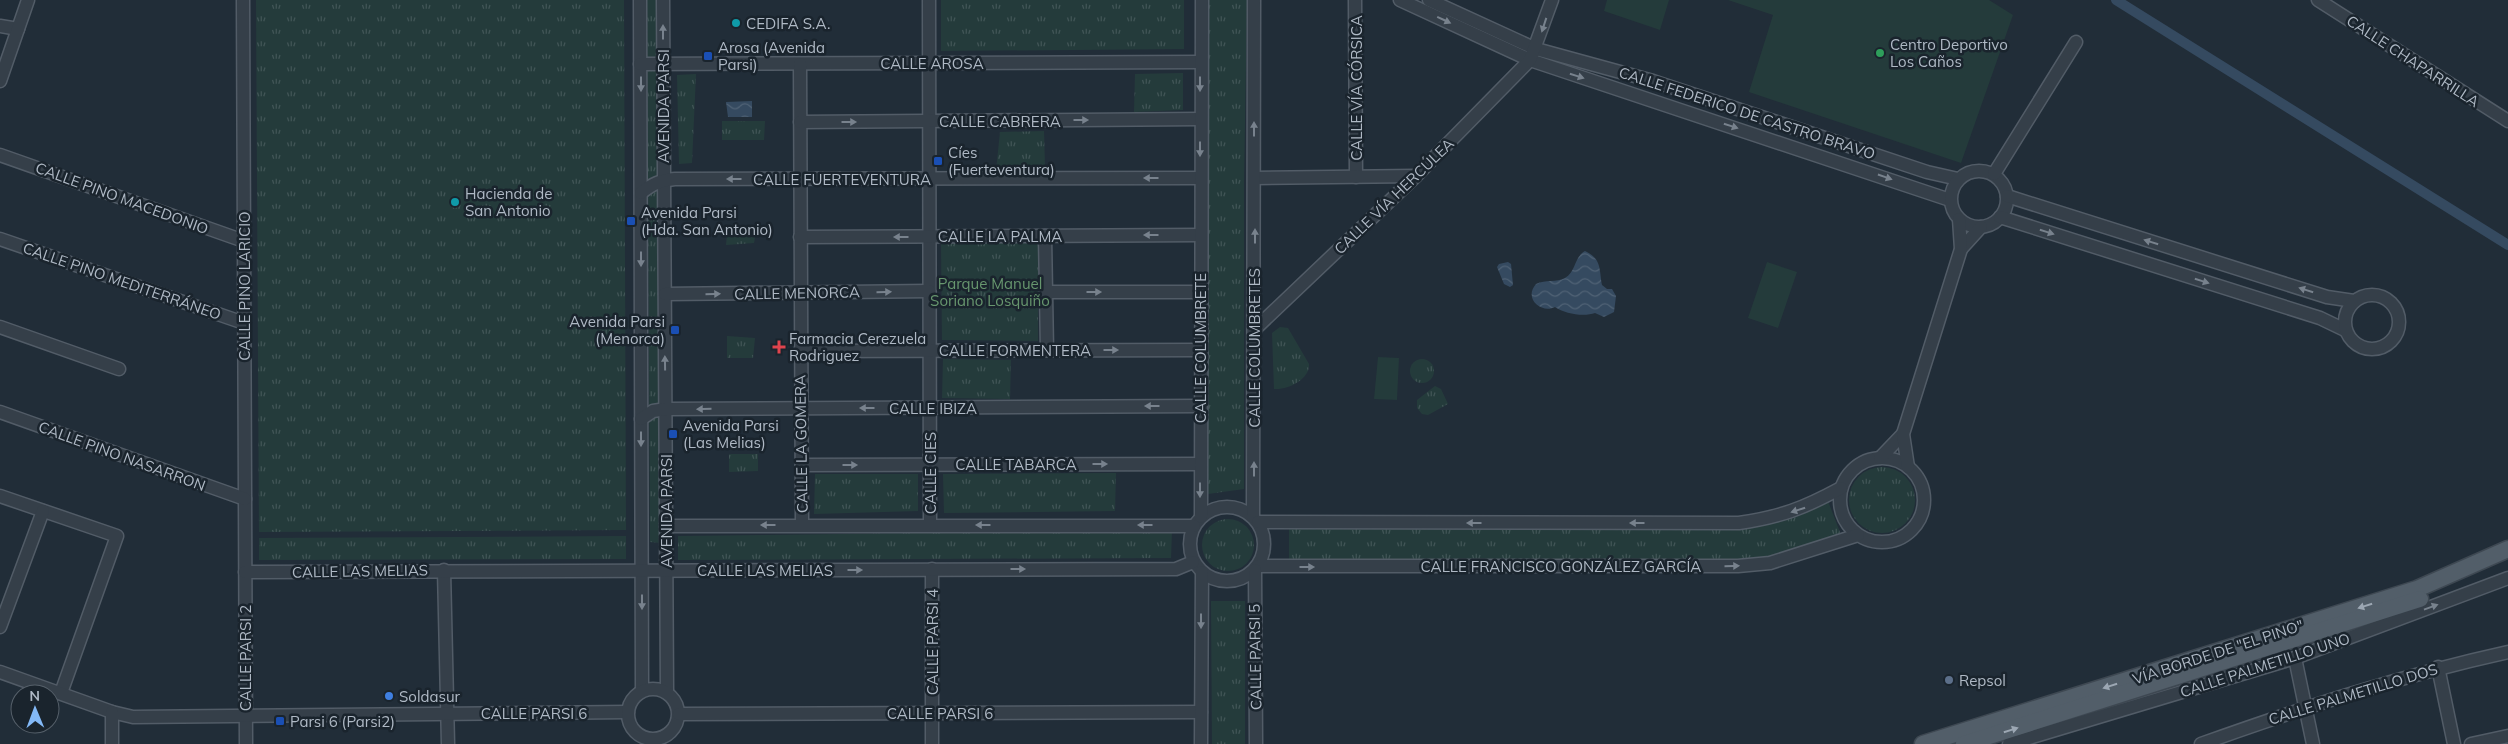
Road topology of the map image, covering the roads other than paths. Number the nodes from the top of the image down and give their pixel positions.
1 (28, 0) edge
2 (243, 0) edge
3 (640, 0) edge
4 (663, 0) edge
5 (929, 0) edge
6 (1202, 0) edge
7 (1254, 0) edge
8 (1355, 0) edge
9 (1400, 0) edge
10 (1429, 0) edge
11 (1552, 0) edge
12 (2318, 0) edge
13 (0, 26) edge
14 (18, 29) junction
15 (2076, 42) dead end
16 (1533, 55) junction
17 (1200, 62) junction
18 (929, 63) junction
19 (640, 64) junction
20 (663, 64) junction
21 (800, 64) junction
22 (0, 81) edge
23 (1200, 119) junction
24 (929, 121) junction
25 (2508, 121) edge
26 (800, 122) junction
27 (0, 155) edge
28 (1994, 174) junction
29 (1416, 176) junction
30 (1356, 177) junction
31 (929, 178) junction
32 (1200, 178) junction
33 (1255, 178) junction
34 (800, 179) junction
35 (1958, 179) junction
36 (664, 180) junction
37 (641, 193) junction
38 (2007, 196) junction
39 (1950, 200) junction
40 (2000, 217) junction
41 (1959, 219) junction
42 (1982, 226) junction
43 (1200, 235) junction
44 (929, 236) junction
45 (1045, 236) junction
46 (800, 237) junction
47 (0, 239) edge
48 (244, 241) junction
49 (1961, 249) junction
50 (929, 291) junction
51 (1046, 292) junction
52 (1200, 292) junction
53 (800, 293) junction
54 (665, 294) junction
55 (2354, 301) junction
56 (244, 323) junction
57 (0, 327) edge
58 (1255, 329) junction
59 (2345, 330) junction
60 (1047, 350) junction
61 (1200, 350) junction
62 (800, 351) junction
63 (930, 351) junction
64 (119, 369) dead end
65 (1200, 406) junction
66 (801, 407) junction
67 (930, 408) junction
68 (666, 409) junction
69 (0, 412) edge
70 (641, 419) junction
71 (1903, 434) junction
72 (1880, 458) junction
73 (930, 464) junction
74 (1200, 464) junction
75 (802, 465) junction
76 (1908, 467) junction
77 (1841, 488) junction
78 (0, 496) edge
79 (245, 499) junction
80 (43, 511) junction
81 (1256, 520) junction
82 (1197, 522) junction
83 (802, 525) junction
84 (930, 525) junction
85 (666, 526) junction
86 (1858, 535) junction
87 (2508, 549) edge
88 (2508, 560) edge
89 (1194, 562) junction
90 (1256, 568) junction
91 (444, 570) junction
92 (642, 570) junction
93 (667, 570) junction
94 (932, 570) junction
95 (245, 572) junction
96 (1202, 572) junction
97 (2508, 578) edge
98 (0, 627) edge
99 (2508, 652) edge
100 (2295, 658) junction
101 (2438, 667) junction
102 (0, 672) edge
103 (642, 691) junction
104 (667, 692) junction
105 (61, 693) junction
106 (2306, 707) junction
107 (112, 712) junction
108 (628, 712) junction
109 (1201, 712) junction
110 (448, 714) junction
111 (679, 714) junction
112 (932, 714) junction
113 (245, 715) junction
114 (2508, 736) edge
115 (641, 740) edge
116 (665, 740) edge
117 (2032, 741) edge
118 (2014, 743) edge
119 (112, 744) edge
120 (246, 744) edge
121 (448, 744) edge
122 (932, 744) edge
123 (1201, 744) edge
124 (1256, 744) edge
125 (1923, 744) edge
126 (1964, 744) edge
127 (2201, 744) edge
128 (2313, 744) edge
129 (2454, 744) edge
130 (2471, 744) edge

1 - 14 street
2 - 48 street, CALLE PINO LARICIO
3 - 19 street, AVENIDA PARSI
20 -> 4 street, AVENIDA PARSI
5 - 18 street, CALLE CIES
6 - 17 street, CALLE COLUMBRETE
33 -> 7 street, CALLE COLUMBRETES
8 - 30 street, CALLE VÍA CÓRSICA
9 -> 16 street
10 - 16 street
11 -> 16 street
12 - 25 street, CALLE CHAPARRILLA
13 - 14 street
14 - 22 street
15 - 28 street
16 - 29 street, CALLE VÍA HERCÚLEA
16 - 35 street, CALLE FEDERICO DE CASTRO BRAVO
16 -> 39 street
17 - 18 street, CALLE AROSA
17 -> 23 street, CALLE COLUMBRETE
18 - 21 street, CALLE AROSA
18 - 24 street, CALLE CIES
19 - 20 street, CALLE AROSA
19 -> 37 street, AVENIDA PARSI
20 - 21 street, CALLE AROSA
20 - 36 street, AVENIDA PARSI
21 - 26 street, CALLE LA GOMERA
24 -> 23 street, CALLE CABRERA
23 -> 32 street, CALLE COLUMBRETE
26 -> 24 street, CALLE CABRERA
24 - 31 street, CALLE CIES
26 - 34 street, CALLE LA GOMERA
27 - 48 street, CALLE PINO MACEDONIO
28 - 35 street
28 - 38 street
29 - 30 street
29 - 58 street, CALLE VÍA HERCÚLEA
30 - 33 street
32 -> 31 street, CALLE FUERTEVENTURA
31 - 34 street, CALLE FUERTEVENTURA
31 - 44 street, CALLE CIES
32 - 43 street, CALLE COLUMBRETE
58 -> 33 street, CALLE COLUMBRETES
34 -> 36 street, CALLE FUERTEVENTURA
34 - 46 street, CALLE LA GOMERA
35 - 39 street
36 - 37 street
36 - 54 street, AVENIDA PARSI
37 -> 70 street, AVENIDA PARSI
38 - 40 street
55 -> 38 street
39 - 41 street
40 - 42 street
40 -> 59 street
41 - 42 street
41 - 49 street
42 - 49 street
43 -> 45 street, CALLE LA PALMA
43 - 52 street, CALLE COLUMBRETE
44 - 45 street, CALLE LA PALMA
44 -> 46 street, CALLE LA PALMA
44 - 50 street, CALLE CIES
45 - 51 street
46 - 53 street, CALLE LA GOMERA
47 - 56 street, CALLE PINO MEDITERRÁNEO
48 - 56 street, CALLE PINO LARICIO
49 - 71 street
53 -> 50 street, CALLE MENORCA
50 - 63 street, CALLE CIES
51 -> 52 street
51 - 60 street
52 - 61 street, CALLE COLUMBRETE
54 -> 53 street, CALLE MENORCA
53 - 62 street, CALLE LA GOMERA
68 -> 54 street, AVENIDA PARSI
55 - 59 street
55 - 59 street
56 - 79 street, CALLE PINO LARICIO
57 - 64 street
81 -> 58 street, CALLE COLUMBRETES
60 -> 61 street, CALLE FORMENTERA
60 - 63 street, CALLE FORMENTERA
61 - 65 street, CALLE COLUMBRETE
62 - 63 street, CALLE FORMENTERA
62 - 66 street, CALLE LA GOMERA
63 - 67 street, CALLE CIES
65 -> 67 street, CALLE IBIZA
65 - 74 street, CALLE COLUMBRETE
67 -> 66 street, CALLE IBIZA
66 -> 68 street, CALLE IBIZA
66 - 75 street, CALLE LA GOMERA
67 - 73 street, CALLE CIES
68 - 70 street, CALLE IBIZA
68 - 85 street, AVENIDA PARSI
69 - 79 street, CALLE PINO NASARRON
70 -> 92 street, AVENIDA PARSI
71 - 72 street
71 - 76 street
72 - 76 street
72 - 77 street
73 -> 74 street, CALLE TABARCA
75 -> 73 street, CALLE TABARCA
73 - 84 street, CALLE CIES
74 -> 82 street, CALLE COLUMBRETE
75 - 83 street, CALLE LA GOMERA
76 - 86 street
77 -> 81 street
77 - 86 street
78 - 80 street
79 - 95 street, CALLE PINO LARICIO
80 - 98 street
80 - 105 street
81 - 82 street
81 - 90 street
82 -> 84 street
82 - 89 street
83 - 84 street
83 -> 85 street
85 - 93 street, AVENIDA PARSI
90 -> 86 street, CALLE FRANCISCO GONZÁLEZ GARCÍA
87 -> 125 main road, VÍA BORDE DE "EL PINO"
126 -> 88 main road, VÍA BORDE DE "EL PINO"
94 -> 89 street, CALLE LAS MELIAS
89 - 96 street
90 - 96 street
90 - 124 street, CALLE PARSI 5
91 - 92 street, CALLE LAS MELIAS
91 - 95 street, CALLE LAS MELIAS
91 - 110 street
92 - 93 street, CALLE LAS MELIAS
92 -> 103 street, AVENIDA PARSI
93 -> 94 street, CALLE LAS MELIAS
93 - 104 street, AVENIDA PARSI
94 - 112 street, CALLE PARSI 4
95 - 113 street, CALLE PARSI 2
96 -> 109 street
100 -> 97 street, CALLE PALMETILLO UNO
99 - 101 street, CALLE PALMETILLO DOS
100 - 106 street
100 - 117 street, CALLE PALMETILLO UNO
101 - 106 street, CALLE PALMETILLO DOS
101 - 129 street
102 - 105 street, CALLE PARSI 6
103 - 104 street
103 - 108 street
104 - 111 street
105 - 107 street, CALLE PARSI 6
106 - 127 street, CALLE PALMETILLO DOS
106 - 128 street
107 - 113 street, CALLE PARSI 6
107 - 119 street
108 - 110 street, CALLE PARSI 6
108 - 115 street
109 - 112 street, CALLE PARSI 6
109 - 123 street
110 - 113 street, CALLE PARSI 6
110 - 121 street
111 - 112 street, CALLE PARSI 6
111 - 116 street
112 - 122 street, CALLE PARSI 4
113 - 120 street, CALLE PARSI 2
114 - 130 street
115 - 116 street
117 - 118 street, CALLE PALMETILLO UNO

